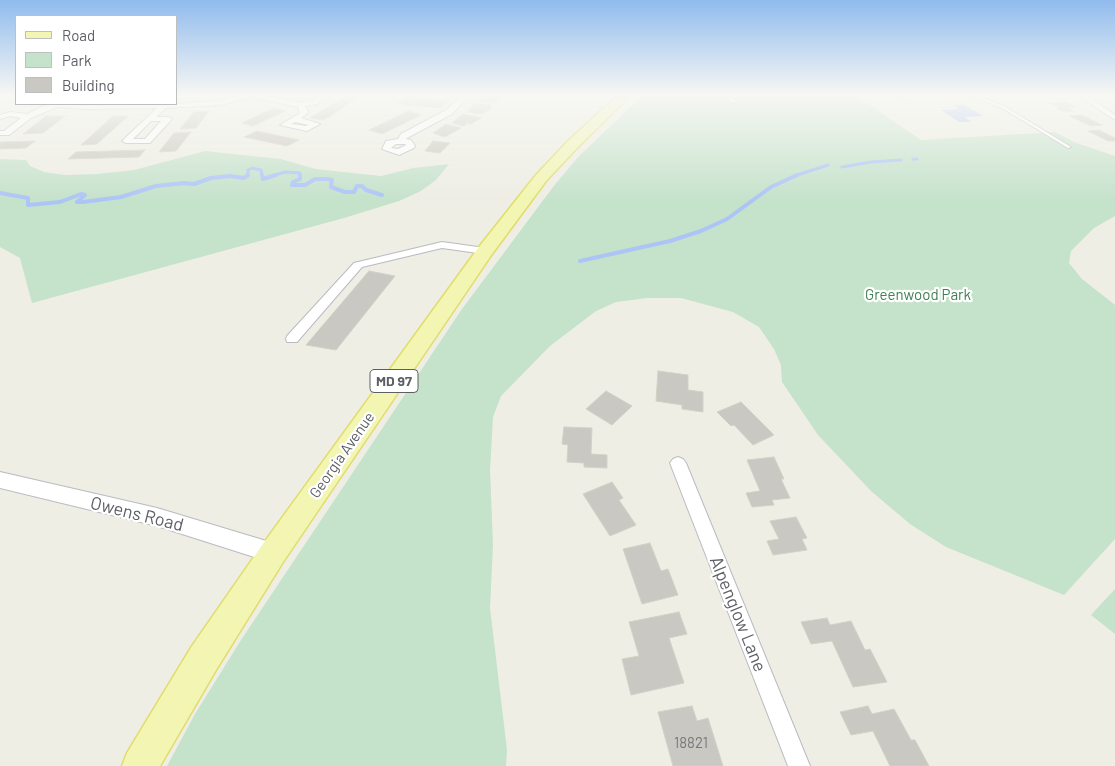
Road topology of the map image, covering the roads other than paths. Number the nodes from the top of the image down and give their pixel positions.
1 (138, 130) edge
2 (157, 130) edge
3 (416, 130) edge
4 (588, 130) edge
5 (1041, 130) edge
6 (401, 141) dead end
7 (1069, 147) dead end
8 (485, 251) junction
9 (292, 339) dead end
10 (678, 463) dead end
11 (0, 480) edge
12 (273, 553) junction
13 (140, 766) edge
14 (799, 766) edge

1 - 2 street
3 - 6 street
4 - 8 main road, Georgia Avenue / MD 97
5 - 7 lane
8 - 9 street
8 - 12 main road, Georgia Avenue / MD 97
10 - 14 street, Alpenglow Lane
11 - 12 street, Owens Road
12 - 13 main road, Georgia Avenue / MD 97

